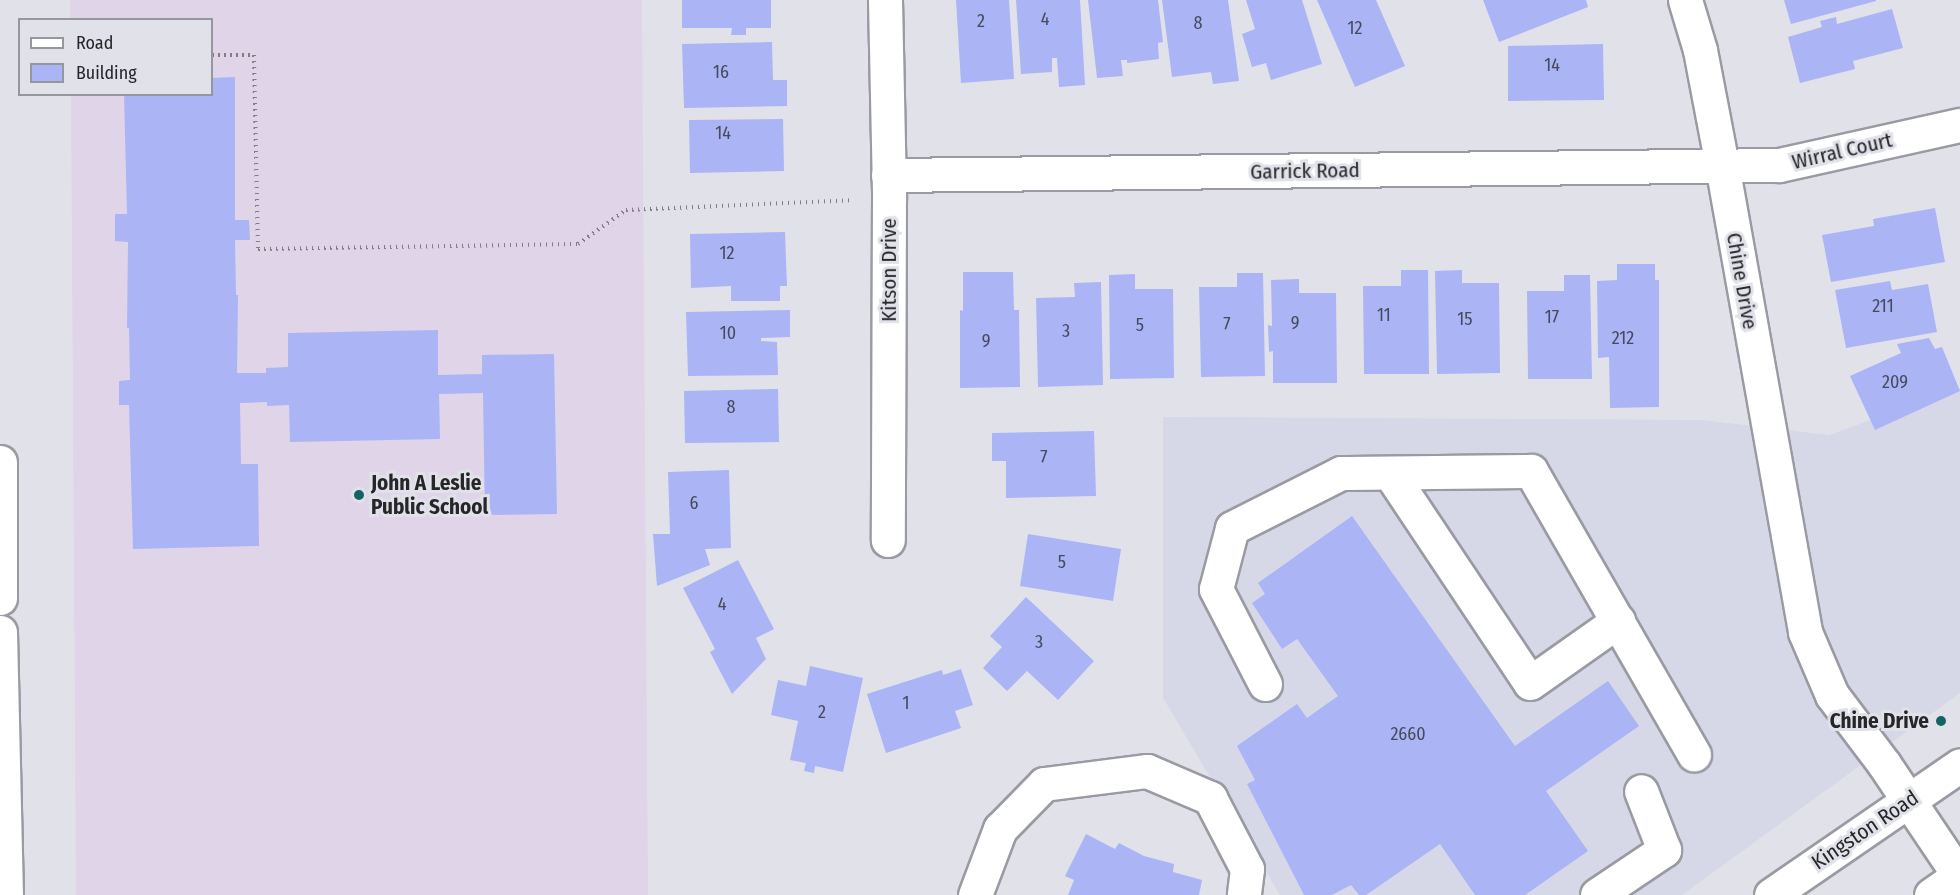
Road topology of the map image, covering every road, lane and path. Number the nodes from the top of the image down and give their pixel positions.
1 (885, 0) edge
2 (1685, 0) edge
3 (213, 56) edge
4 (1960, 125) edge
5 (1722, 165) junction
6 (888, 175) junction
7 (859, 200) dead end
8 (0, 462) edge
9 (1390, 473) junction
10 (0, 520) edge
11 (888, 540) dead end
12 (0, 598) edge
13 (1618, 621) junction
14 (0, 632) edge
15 (1266, 684) dead end
16 (1694, 754) dead end
17 (1960, 765) edge
18 (1641, 791) dead end
19 (1908, 801) junction
20 (1960, 876) edge
21 (6, 895) edge
22 (975, 895) edge
23 (1244, 895) edge
24 (1597, 895) edge
25 (1771, 895) edge
26 (1931, 895) edge

1 - 6 street, Kitson Drive
2 - 5 street, Chine Drive
3 - 7 path
4 - 5 street, Wirral Court
5 - 6 street, Garrick Road
5 - 19 street, Chine Drive
6 - 11 street, Kitson Drive
8 - 10 street
9 - 13 street
9 - 13 street
9 - 15 street
10 - 12 street
13 - 16 street
14 - 21 street
17 - 19 street, Kingston Road
18 - 24 street
19 - 20 street, Chine Drive
19 - 25 street, Kingston Road
20 - 26 street
22 - 23 street

